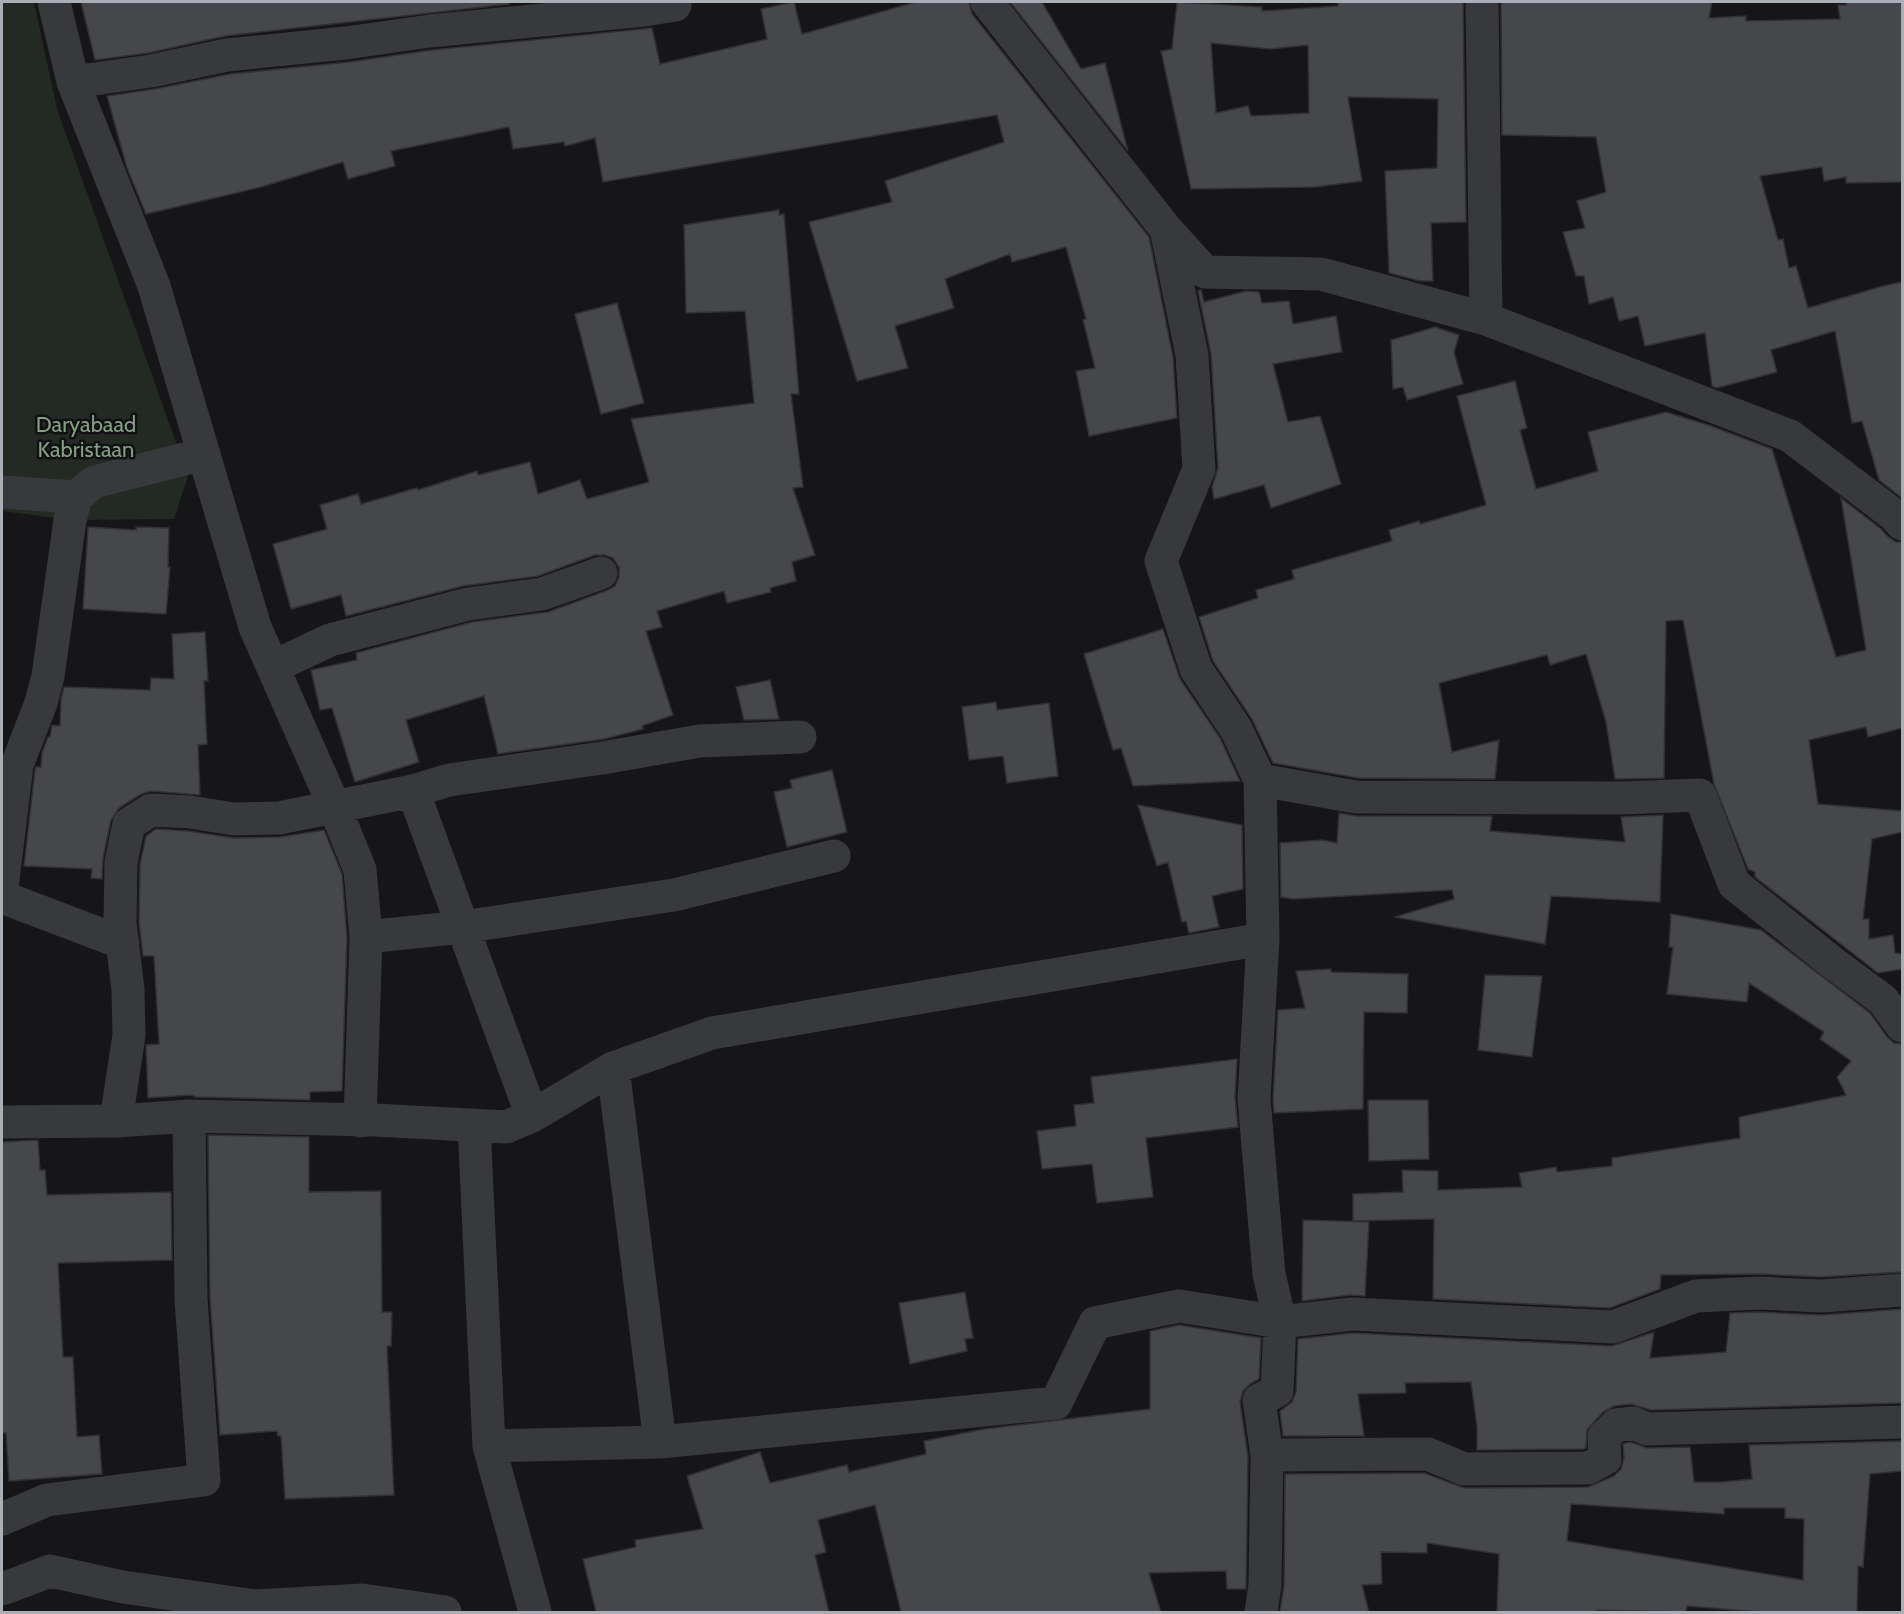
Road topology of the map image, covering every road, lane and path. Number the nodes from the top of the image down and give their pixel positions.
1 (54, 2) edge
2 (675, 2) edge
3 (987, 2) edge
4 (1482, 2) edge
5 (74, 82) junction
6 (1166, 229) junction
7 (1486, 319) junction
8 (204, 454) junction
9 (2, 492) edge
10 (76, 497) junction
11 (1900, 517) edge
12 (601, 573) dead end
13 (273, 667) junction
14 (800, 737) dead end
15 (1260, 780) junction
16 (413, 791) junction
17 (335, 808) junction
18 (834, 856) dead end
19 (2, 888) edge
20 (2, 897) edge
21 (463, 927) junction
22 (366, 937) junction
23 (1263, 939) junction
24 (123, 943) junction
25 (1902, 1026) edge
26 (613, 1068) junction
27 (189, 1116) junction
28 (532, 1116) junction
29 (116, 1121) junction
30 (360, 1121) junction
31 (2, 1122) edge
32 (474, 1125) junction
33 (1902, 1290) edge
34 (1280, 1322) junction
35 (1902, 1422) edge
36 (660, 1442) junction
37 (489, 1446) junction
38 (1267, 1455) junction
39 (2, 1519) edge
40 (2, 1589) edge
41 (445, 1612) edge
42 (535, 1612) edge
43 (1261, 1612) edge

1 - 5 street
2 - 5 street
3 - 6 street
4 - 7 street
5 - 8 street
6 - 7 street
6 - 15 street
7 - 11 street
8 - 10 street
8 - 13 street
9 - 10 street
10 - 19 street
12 - 13 street
13 - 17 street
14 - 16 street
15 - 23 street
15 - 25 street
16 - 17 street
16 - 21 street
17 - 22 street
17 - 24 street
18 - 21 street
20 - 24 street
21 - 22 street
21 - 28 street
22 - 30 street
23 - 26 street
23 - 34 street
24 - 29 street
26 - 28 street
26 - 36 street
27 - 29 street
27 - 30 street
27 - 39 street
28 - 32 street
29 - 31 street
30 - 32 street
32 - 37 street
33 - 34 street
34 - 36 street
34 - 38 street
35 - 38 street
36 - 37 street
37 - 42 street
38 - 43 street
40 - 41 street

